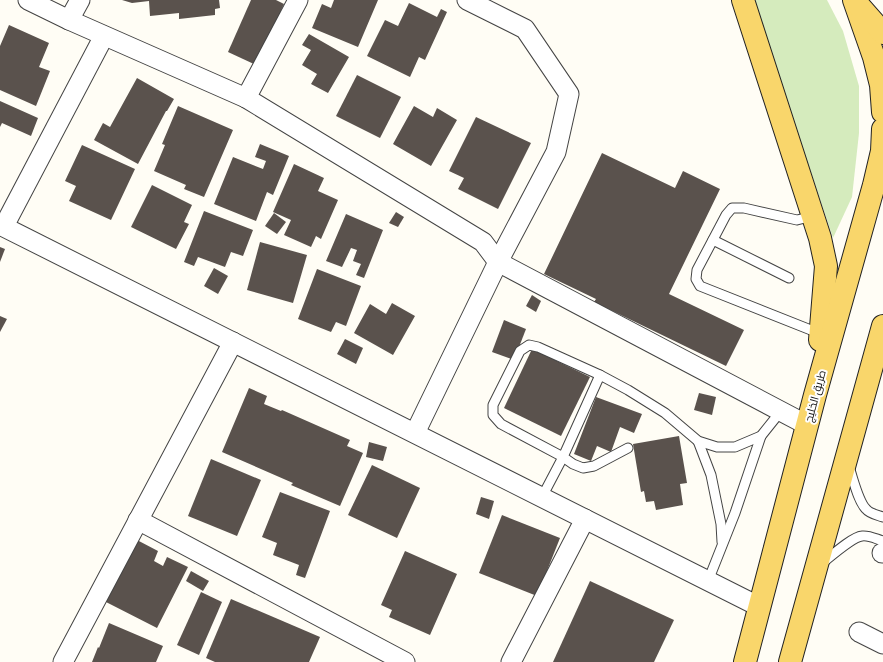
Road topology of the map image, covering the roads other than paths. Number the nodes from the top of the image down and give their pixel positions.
1 (28, 0) edge
2 (80, 0) edge
3 (298, 0) edge
4 (467, 0) edge
5 (743, 0) edge
6 (854, 0) edge
7 (68, 20) junction
8 (883, 33) edge
9 (104, 36) junction
10 (246, 98) junction
11 (883, 112) edge
12 (883, 129) edge
13 (813, 216) junction
14 (2, 226) edge
15 (713, 240) junction
16 (498, 262) junction
17 (789, 278) dead end
18 (883, 326) edge
19 (821, 334) junction
20 (233, 342) junction
21 (883, 351) edge
22 (600, 375) junction
23 (868, 382) junction
24 (815, 396) junction
25 (781, 411) junction
26 (807, 425) junction
27 (415, 434) junction
28 (761, 436) junction
29 (698, 441) junction
30 (628, 448) dead end
31 (563, 457) junction
32 (846, 458) junction
33 (542, 497) junction
34 (883, 517) edge
35 (585, 519) junction
36 (138, 520) junction
37 (722, 544) junction
38 (883, 549) edge
39 (817, 567) junction
40 (708, 581) junction
41 (760, 607) junction
42 (859, 632) dead end
43 (883, 644) edge
44 (62, 662) edge
45 (405, 662) edge
46 (511, 662) edge
47 (745, 662) edge
48 (790, 662) edge

1 - 7 street
2 - 7 street
3 - 10 street
4 - 16 street
5 - 13 main road
6 - 8 main road
6 - 11 main road
7 - 9 street
9 - 10 street
9 - 14 street
10 - 16 street
12 - 24 main road, طريق الخليج
13 - 15 lane
13 - 19 main road
14 - 20 street
15 - 17 lane
15 - 19 lane
16 - 25 street
16 - 27 street
18 - 23 main road
19 - 24 main road
20 - 27 street
20 - 36 street
21 - 23 main road
22 - 29 lane
22 - 31 lane
22 - 31 lane
23 - 32 main road
24 - 26 main road, طريق الخليج
25 - 26 street
25 - 28 lane
26 - 41 main road, طريق الخليج
27 - 33 street
28 - 29 lane
28 - 37 lane
29 - 37 lane
30 - 31 lane
31 - 33 lane
32 - 34 lane
32 - 39 main road
33 - 35 street
35 - 40 street
35 - 46 street
36 - 44 street
36 - 45 street
37 - 40 lane
38 - 39 lane
39 - 48 main road
40 - 41 street
41 - 47 main road, طريق الخليج
42 - 43 street

